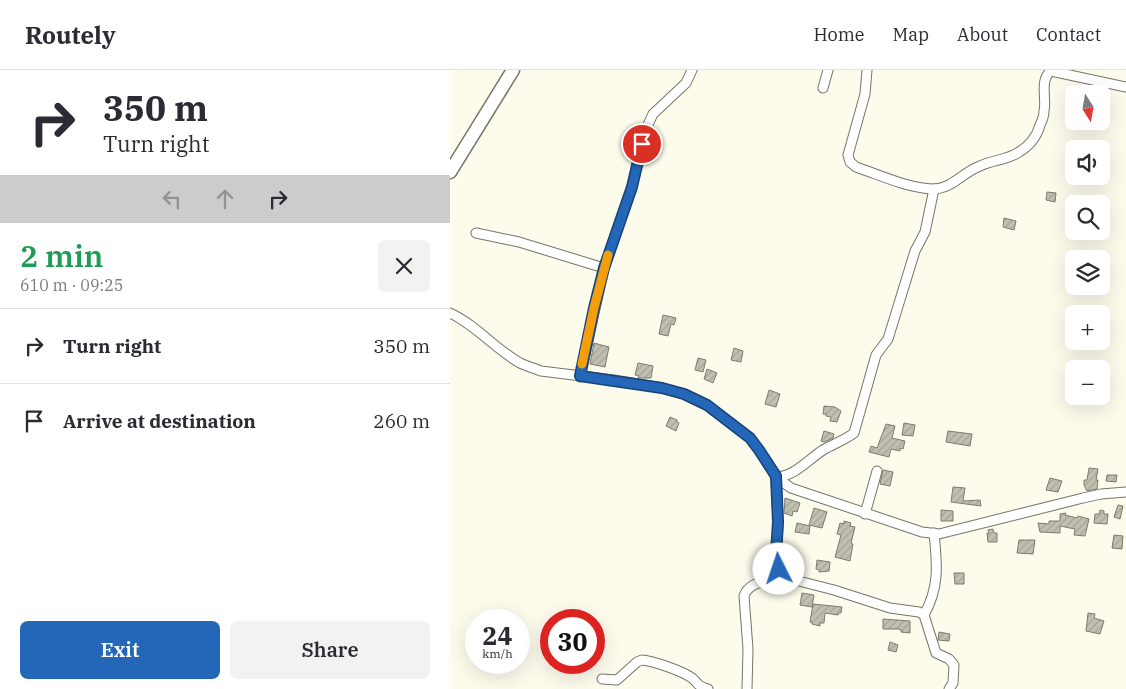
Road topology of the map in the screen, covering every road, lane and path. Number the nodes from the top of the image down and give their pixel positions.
1 (513, 70) edge
2 (692, 70) edge
3 (828, 70) edge
4 (867, 70) edge
5 (1126, 87) edge
6 (823, 88) dead end
7 (450, 172) edge
8 (934, 189) junction
9 (476, 233) dead end
10 (604, 268) junction
11 (450, 313) edge
12 (580, 376) junction
13 (877, 471) dead end
14 (776, 476) junction
15 (1126, 492) edge
16 (865, 514) junction
17 (934, 533) junction
18 (780, 575) junction
19 (924, 615) junction
20 (602, 679) dead end
21 (708, 689) edge
22 (746, 689) edge
23 (949, 689) edge

1 - 7 highway
2 - 10 street
3 - 6 street
4 - 8 street
5 - 8 street
8 - 14 street
9 - 10 street
10 - 12 street
11 - 12 street
12 - 14 street
13 - 16 street
14 - 16 street
14 - 18 street
15 - 17 street
16 - 17 street
17 - 19 street
18 - 19 street
18 - 22 street
19 - 23 street
20 - 21 street

